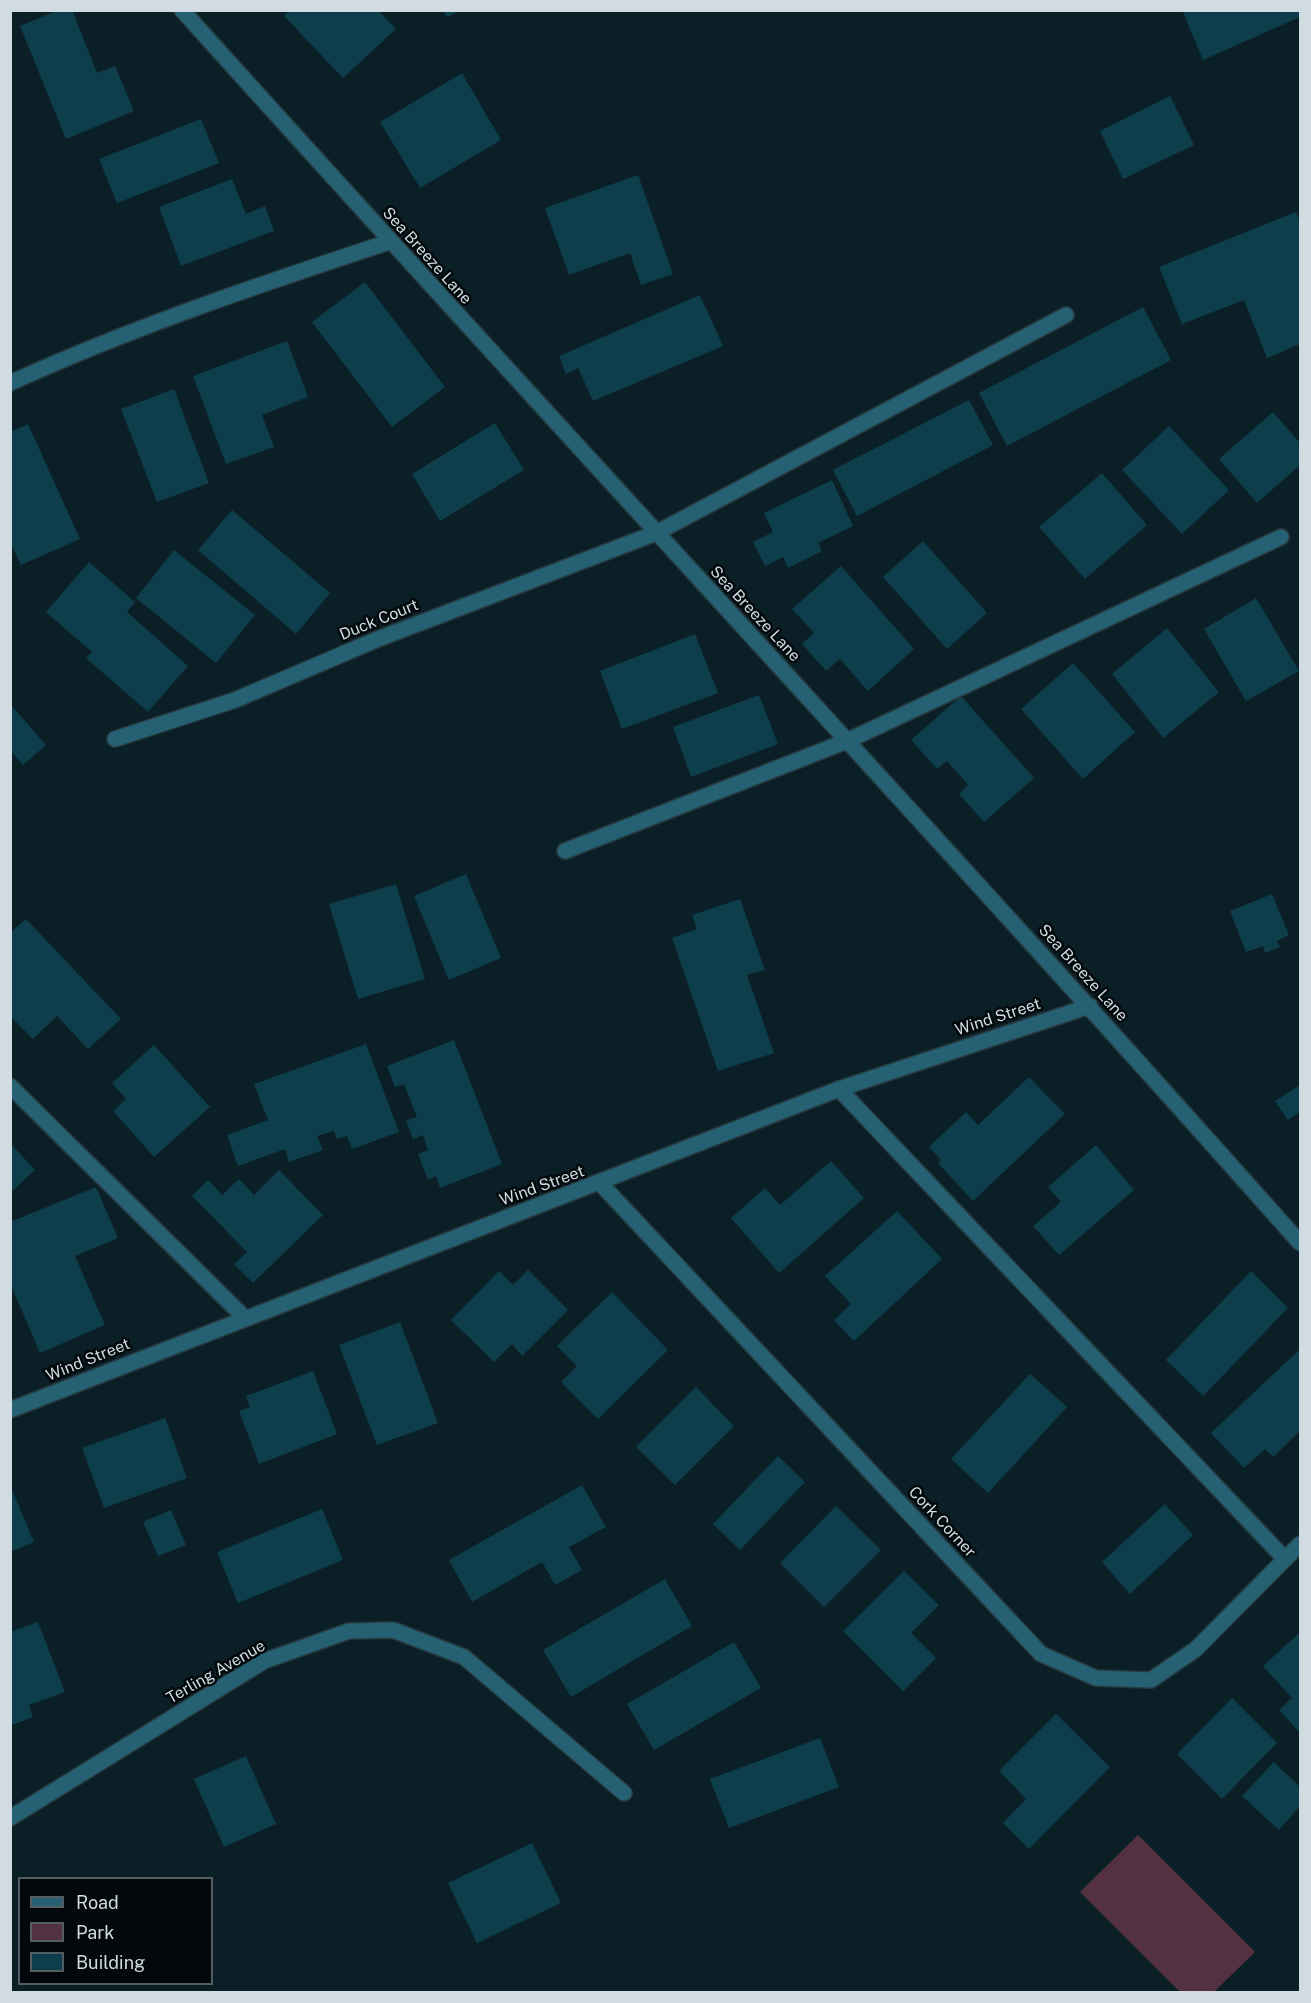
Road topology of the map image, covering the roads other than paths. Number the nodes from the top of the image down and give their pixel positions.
1 (182, 10) edge
2 (390, 242) junction
3 (1066, 315) dead end
4 (10, 383) edge
5 (656, 533) junction
6 (1281, 537) dead end
7 (115, 739) dead end
8 (847, 741) junction
9 (565, 851) dead end
10 (1090, 1006) junction
11 (10, 1086) edge
12 (839, 1089) junction
13 (600, 1183) junction
14 (1300, 1243) edge
15 (245, 1318) junction
16 (10, 1410) edge
17 (1300, 1544) edge
18 (1285, 1559) junction
19 (624, 1792) dead end
20 (10, 1818) edge

1 - 2 street, Sea Breeze Lane
2 - 4 street
2 - 5 street, Sea Breeze Lane
3 - 5 street, Duck Court
5 - 7 street, Duck Court
5 - 8 street, Sea Breeze Lane
6 - 8 street
8 - 9 street
8 - 10 street, Sea Breeze Lane
10 - 12 street, Wind Street
10 - 14 street, Sea Breeze Lane
11 - 15 street
12 - 13 street, Wind Street
12 - 18 street
13 - 15 street, Wind Street
13 - 18 street, Cork Corner
15 - 16 street, Wind Street
17 - 18 street, Cork Corner
19 - 20 street, Terling Avenue

